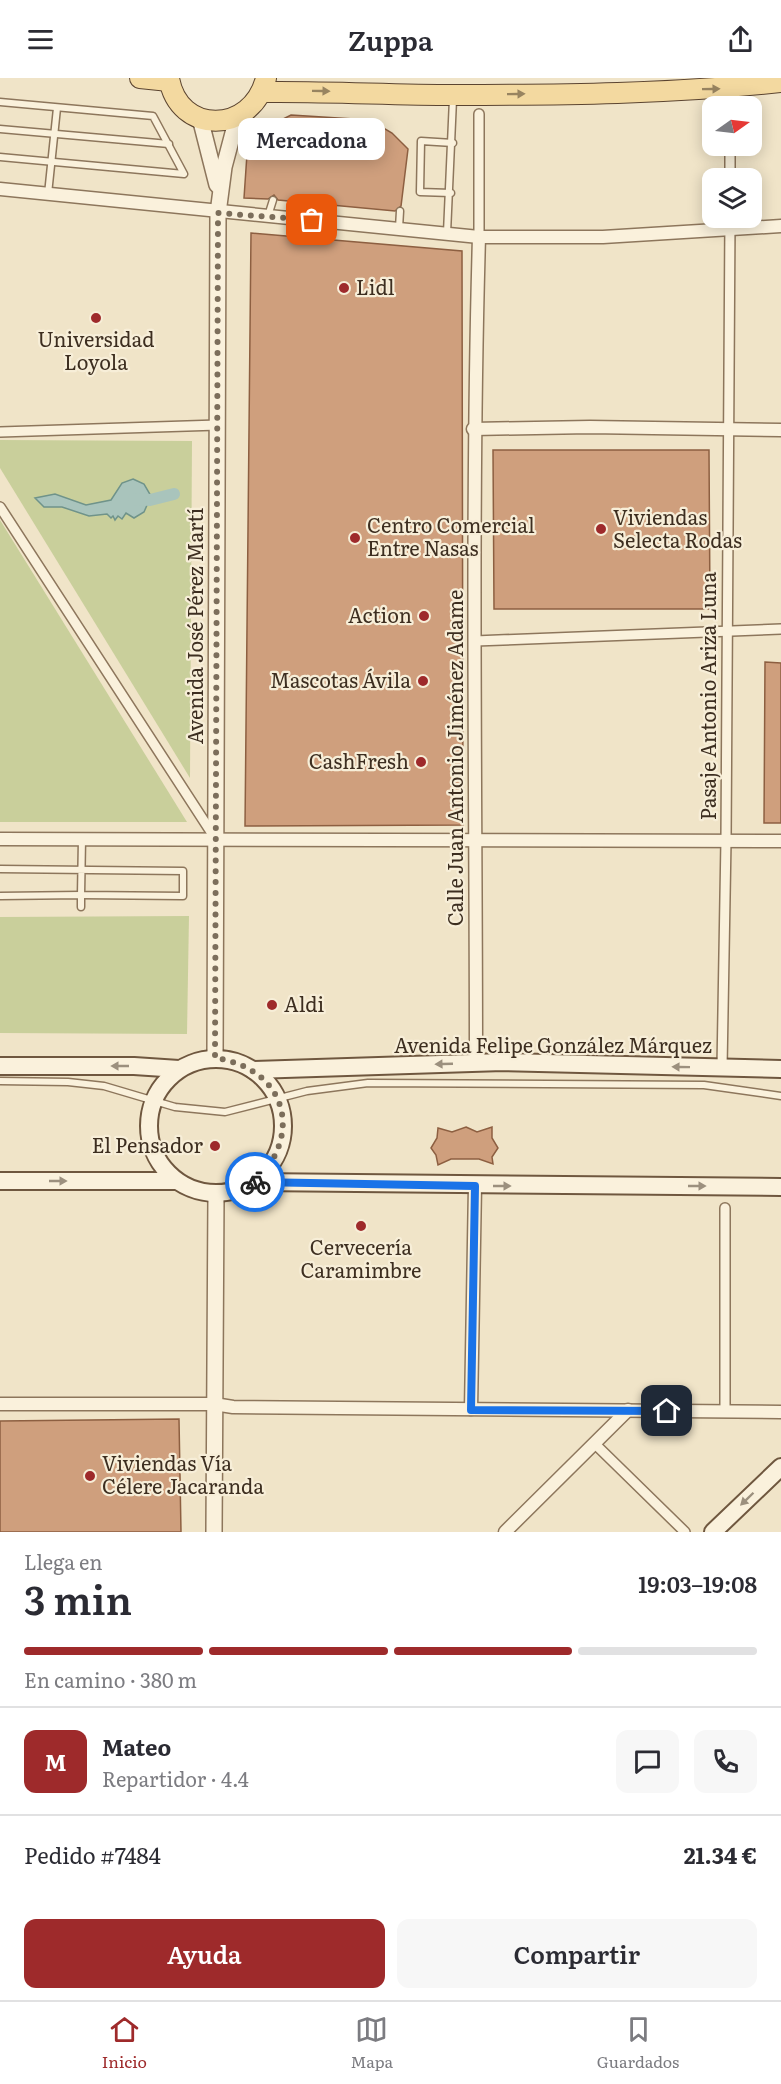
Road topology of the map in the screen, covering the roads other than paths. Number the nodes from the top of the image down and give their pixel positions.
1 (140, 78) edge
2 (169, 80) edge
3 (781, 82) edge
4 (264, 85) edge
5 (453, 95) junction
6 (0, 102) edge
7 (57, 108) junction
8 (479, 114) dead end
9 (200, 118) junction
10 (237, 118) junction
11 (0, 129) edge
12 (54, 134) junction
13 (453, 143) junction
14 (169, 144) junction
15 (0, 157) edge
16 (51, 162) junction
17 (0, 189) edge
18 (450, 193) junction
19 (48, 194) junction
20 (219, 194) junction
21 (273, 200) dead end
22 (400, 211) dead end
23 (218, 213) junction
24 (268, 216) junction
25 (762, 225) edge
26 (781, 226) edge
27 (702, 227) edge
28 (399, 228) junction
29 (730, 228) edge
30 (447, 233) junction
31 (479, 237) junction
32 (218, 425) junction
33 (473, 429) junction
34 (729, 429) junction
35 (781, 429) edge
36 (0, 432) edge
37 (0, 507) edge
38 (781, 628) edge
39 (728, 629) junction
40 (475, 641) junction
41 (0, 839) edge
42 (82, 839) junction
43 (475, 839) junction
44 (216, 840) junction
45 (726, 840) junction
46 (781, 841) edge
47 (0, 869) edge
48 (81, 870) junction
49 (81, 895) junction
50 (0, 896) edge
51 (81, 907) dead end
52 (215, 1058) junction
53 (476, 1063) junction
54 (0, 1066) edge
55 (722, 1068) junction
56 (781, 1069) edge
57 (179, 1070) junction
58 (253, 1070) junction
59 (0, 1082) edge
60 (781, 1096) edge
61 (153, 1100) junction
62 (278, 1100) junction
63 (0, 1181) edge
64 (176, 1181) junction
65 (254, 1182) junction
66 (475, 1186) junction
67 (781, 1186) edge
68 (216, 1195) junction
69 (725, 1208) dead end
70 (0, 1404) edge
71 (214, 1404) junction
72 (725, 1406) dead end
73 (471, 1410) junction
74 (628, 1410) junction
75 (781, 1412) edge
76 (594, 1443) junction
77 (781, 1467) edge
78 (214, 1532) edge
79 (505, 1532) edge
80 (685, 1532) edge
81 (713, 1532) edge

1 - 2 main road
2 - 9 main road
5 -> 3 main road
4 -> 5 main road
4 - 10 main road
5 - 13 lane
6 - 7 lane
7 - 12 lane
7 - 14 lane
8 - 31 street
9 - 10 main road
9 - 20 street, Avenida José Pérez Martí
10 - 20 street, Avenida José Pérez Martí
11 - 12 lane
12 - 14 lane
12 - 16 lane
13 - 18 lane
13 - 18 lane
14 - 16 lane
15 - 16 lane
16 - 19 lane
17 - 19 street
18 - 30 lane
19 - 23 street
20 - 23 street, Avenida José Pérez Martí
21 - 24 lane
22 - 28 lane
23 - 24 street
23 - 32 street, Avenida José Pérez Martí
24 - 28 street
25 - 26 street
27 - 31 street
28 - 30 street
29 - 34 street, Pasaje Antonio Ariza Luna
30 - 31 street
31 - 33 street, Calle Juan Antonio Jiménez Adame
32 - 36 street
32 - 44 street, Avenida José Pérez Martí
33 - 34 street
33 - 40 street, Calle Juan Antonio Jiménez Adame
34 - 35 street
34 - 39 street, Pasaje Antonio Ariza Luna
37 - 44 street
38 - 39 street
39 - 40 street
39 - 45 street, Pasaje Antonio Ariza Luna
40 - 43 street, Calle Juan Antonio Jiménez Adame
41 - 42 street
42 - 44 street
42 - 48 lane
43 - 44 street
43 - 45 street
43 - 53 street, Calle Juan Antonio Jiménez Adame
44 - 52 street, Avenida José Pérez Martí
45 - 46 street
45 - 55 street, Pasaje Antonio Ariza Luna
47 - 48 lane
48 - 49 lane
48 - 49 lane
49 - 50 lane
49 - 51 lane
52 - 57 main road
52 - 58 main road
55 -> 53 main road, Avenida Felipe González Márquez
53 -> 58 main road, Avenida Felipe González Márquez
57 -> 54 main road
55 - 56 main road, Avenida Felipe González Márquez
57 - 61 main road
58 - 62 main road
59 - 61 lane
60 - 62 lane
61 - 62 lane
61 - 64 main road
62 - 65 main road
63 -> 64 main road
64 - 68 main road
65 - 66 main road
65 - 68 main road
66 -> 67 main road
66 - 73 street
68 - 71 street
69 - 72 street
70 - 71 street
71 - 73 street
71 - 78 street
73 - 74 street
74 - 75 street
74 - 76 street
76 - 79 street
76 - 80 street
77 -> 81 main road

